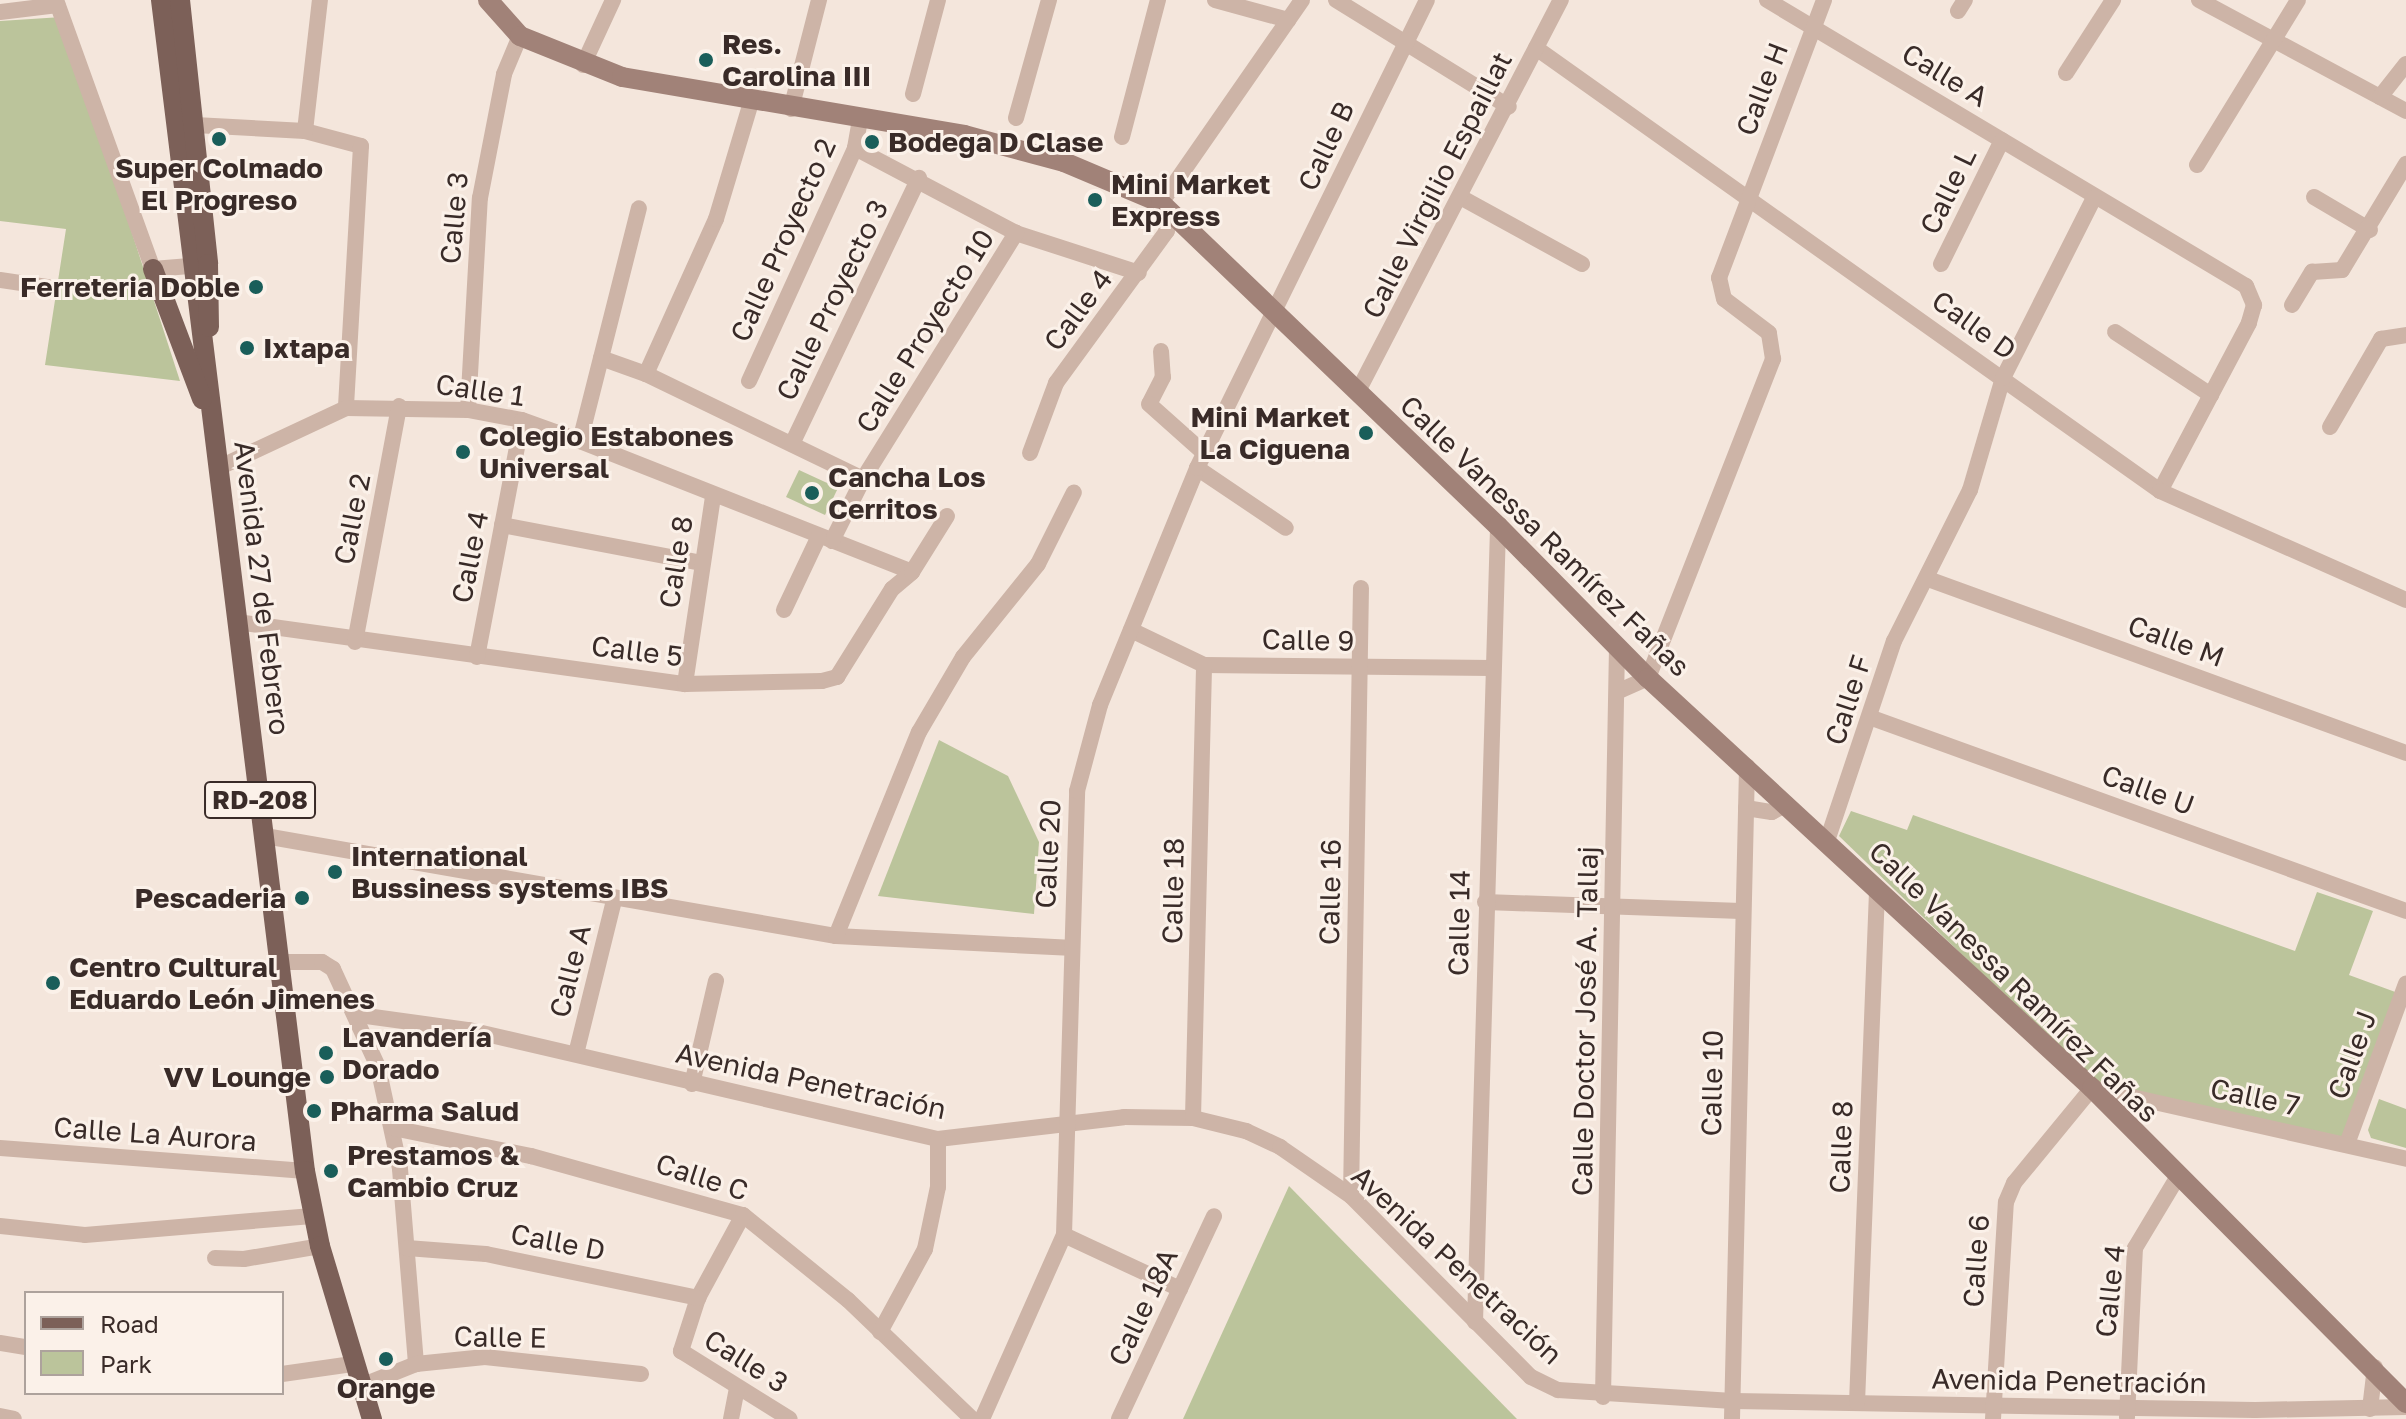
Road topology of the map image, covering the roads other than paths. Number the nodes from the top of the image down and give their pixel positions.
1 (161, 0) edge
2 (180, 0) edge
3 (320, 0) edge
4 (488, 0) edge
5 (613, 0) edge
6 (819, 0) edge
7 (938, 0) edge
8 (1049, 0) edge
9 (1158, 0) edge
10 (1215, 0) edge
11 (1302, 0) edge
12 (1336, 0) edge
13 (1427, 0) edge
14 (1561, 0) edge
15 (1767, 0) edge
16 (1824, 0) edge
17 (2113, 0) edge
18 (2298, 0) edge
19 (2202, 1) edge
20 (57, 3) edge
21 (0, 12) edge
22 (1288, 20) junction
23 (1813, 27) junction
24 (520, 36) junction
25 (2273, 41) junction
26 (1403, 45) junction
27 (1536, 48) junction
28 (2406, 64) edge
29 (583, 65) junction
30 (2066, 73) dead end
31 (913, 94) dead end
32 (2380, 97) junction
33 (751, 102) junction
34 (1509, 107) junction
35 (791, 109) junction
36 (2406, 111) edge
37 (1016, 118) dead end
38 (860, 119) junction
39 (195, 125) junction
40 (305, 131) junction
41 (1122, 137) dead end
42 (2002, 140) junction
43 (855, 148) junction
44 (2406, 164) edge
45 (2197, 165) dead end
46 (919, 178) junction
47 (1749, 196) junction
48 (2314, 197) dead end
49 (1462, 198) junction
50 (2094, 198) junction
51 (1161, 203) junction
52 (639, 208) dead end
53 (2370, 230) junction
54 (1016, 233) junction
55 (1582, 264) dead end
56 (1941, 264) dead end
57 (200, 265) junction
58 (153, 269) junction
59 (1139, 273) junction
60 (0, 280) edge
61 (48, 287) dead end
62 (2292, 305) dead end
63 (1275, 315) junction
64 (2115, 332) dead end
65 (2406, 335) edge
66 (1161, 351) dead end
67 (601, 358) junction
68 (646, 374) junction
69 (2003, 378) junction
70 (749, 381) dead end
71 (1357, 393) junction
72 (2211, 395) junction
73 (399, 406) junction
74 (346, 408) junction
75 (468, 410) junction
76 (522, 420) junction
77 (2330, 427) dead end
78 (214, 429) junction
79 (580, 441) junction
80 (792, 444) junction
81 (1030, 453) dead end
82 (1200, 461) junction
83 (218, 468) junction
84 (863, 479) junction
85 (2160, 491) junction
86 (1074, 492) dead end
87 (713, 496) junction
88 (947, 516) dead end
89 (502, 525) junction
90 (1498, 526) junction
91 (1286, 528) dead end
92 (826, 538) junction
93 (702, 563) junction
94 (912, 572) junction
95 (1928, 579) junction
96 (1361, 588) dead end
97 (2406, 600) edge
98 (784, 610) dead end
99 (237, 622) junction
100 (1131, 630) junction
101 (355, 642) junction
102 (1617, 647) junction
103 (477, 657) junction
104 (1204, 665) junction
105 (1360, 667) junction
106 (1492, 668) junction
107 (1648, 678) junction
108 (685, 684) junction
109 (1619, 691) junction
110 (1872, 718) junction
111 (2406, 753) edge
112 (1747, 766) junction
113 (1787, 804) junction
114 (1746, 808) junction
115 (265, 836) junction
116 (1827, 841) junction
117 (1877, 892) junction
118 (614, 900) junction
119 (1485, 902) junction
120 (1613, 907) junction
121 (1741, 911) junction
122 (2406, 911) edge
123 (836, 936) junction
124 (1069, 948) junction
125 (278, 962) junction
126 (716, 981) dead end
127 (2406, 984) edge
128 (359, 1015) junction
129 (576, 1054) junction
130 (692, 1084) junction
131 (2092, 1088) junction
132 (1193, 1118) junction
133 (1065, 1123) junction
134 (393, 1128) junction
135 (938, 1139) junction
136 (2347, 1144) junction
137 (0, 1148) edge
138 (2406, 1159) edge
139 (305, 1171) junction
140 (2177, 1178) junction
141 (1351, 1196) junction
142 (743, 1215) junction
143 (312, 1216) junction
144 (1214, 1216) dead end
145 (0, 1226) edge
146 (1064, 1235) junction
147 (320, 1246) junction
148 (407, 1248) junction
149 (215, 1258) dead end
150 (1180, 1289) junction
151 (698, 1298) junction
152 (1475, 1322) junction
153 (880, 1332) junction
154 (0, 1343) edge
155 (24, 1347) edge
156 (352, 1364) junction
157 (416, 1364) junction
158 (2375, 1367) junction
159 (284, 1374) edge
160 (641, 1374) dead end
161 (361, 1386) junction
162 (737, 1388) junction
163 (1603, 1397) junction
164 (1733, 1401) junction
165 (1857, 1403) junction
166 (2406, 1405) edge
167 (2370, 1409) junction
168 (1993, 1412) edge
169 (2128, 1413) edge
170 (2255, 1415) edge
171 (0, 1416) edge
172 (14, 1419) edge
173 (372, 1419) edge
174 (731, 1419) edge
175 (790, 1419) edge
176 (972, 1419) edge
177 (982, 1419) edge
178 (1119, 1419) edge
179 (1732, 1419) edge

1 - 57 main road, Avenida 27 de Febrero / RD-208
2 - 39 main road, Avenida 27 de Febrero / RD-208
3 - 40 street
4 - 24 street, Calle Vanessa Ramírez Fañas
5 - 29 street
6 - 35 street
7 - 31 street
8 - 37 street
9 - 41 street
10 - 22 street
11 - 22 street
12 - 26 street
13 - 26 street, Calle B
14 - 27 street, Calle Virgilio Espaillat
15 - 23 street, Calle A
16 - 23 street, Calle H
17 - 30 street
18 - 25 street
19 - 25 street
20 - 21 street
20 - 58 street
22 - 51 street
23 - 42 street, Calle A
23 - 47 street, Calle H
24 - 29 street, Calle Vanessa Ramírez Fañas
24 - 75 street, Calle 3
25 - 32 street
25 - 45 street
26 - 34 street
26 - 63 street, Calle B
27 - 34 street, Calle Virgilio Espaillat
27 - 47 street, Calle D
28 - 32 street
29 - 33 street, Calle Vanessa Ramírez Fañas
32 - 36 street
33 - 35 street, Calle Vanessa Ramírez Fañas
33 - 68 street
34 - 49 street, Calle Virgilio Espaillat
35 - 38 street, Calle Vanessa Ramírez Fañas
38 - 43 street, Calle Proyecto 2
38 - 51 street, Calle Vanessa Ramírez Fañas
39 - 40 street
39 - 57 main road, Avenida 27 de Febrero / RD-208
40 - 74 street
42 - 50 street, Calle A
42 - 56 street, Calle L
43 - 46 street
43 - 70 street, Calle Proyecto 2
44 - 53 street
46 - 54 street
46 - 80 street, Calle Proyecto 3
47 - 69 street, Calle D
47 - 107 street, Calle H
48 - 53 street
49 - 55 street
49 - 71 street, Calle Virgilio Espaillat
50 - 69 street
50 - 72 street, Calle A
51 - 59 street, Calle 4
51 - 63 street, Calle Vanessa Ramírez Fañas
52 - 67 street
53 - 62 street
54 - 59 street
54 - 84 street, Calle Proyecto 10
57 - 58 street
57 - 78 main road, Avenida 27 de Febrero / RD-208
58 - 78 main road
59 - 81 street, Calle 4
60 - 61 street
63 - 71 street, Calle Vanessa Ramírez Fañas
63 - 82 street, Calle 20
64 - 72 street
65 - 77 street
66 - 82 street
67 - 68 street
67 - 79 street
68 - 80 street
69 - 85 street, Calle D
69 - 95 street, Calle F
71 - 90 street, Calle Vanessa Ramírez Fañas
72 - 85 street
73 - 74 street, Calle 1
73 - 75 street, Calle 1
73 - 101 street, Calle 2
74 - 83 street, Calle 1
75 - 76 street, Calle 1
76 - 79 street, Calle 1
76 - 89 street, Calle 4
78 - 83 main road, Avenida 27 de Febrero / RD-208
79 - 87 street, Calle 1
80 - 84 street
82 - 91 street
82 - 100 street, Calle 20
83 - 99 main road, Avenida 27 de Febrero / RD-208
84 - 92 street, Calle Proyecto 10
85 - 97 street, Calle D
86 - 123 street
87 - 92 street, Calle 1
87 - 93 street, Calle 8
88 - 94 street, Calle 5
89 - 93 street
89 - 103 street, Calle 4
90 - 102 street, Calle Vanessa Ramírez Fañas
90 - 106 street, Calle 14
92 - 94 street, Calle 1
92 - 98 street, Calle Proyecto 10
93 - 108 street, Calle 8
94 - 108 street, Calle 5
95 - 110 street, Calle F
95 - 111 street, Calle M
96 - 105 street, Calle 16
99 - 101 street, Calle 5
99 - 115 main road, Avenida 27 de Febrero / RD-208
100 - 104 street, Calle 9
100 - 124 street, Calle 20
101 - 103 street, Calle 5
102 - 107 street, Calle Vanessa Ramírez Fañas
102 - 109 street, Calle Doctor José A. Tallaj
103 - 108 street, Calle 5
104 - 105 street, Calle 9
104 - 132 street, Calle 18
105 - 106 street, Calle 9
105 - 141 street, Calle 16
106 - 119 street, Calle 14
107 - 109 street
107 - 112 street, Calle Vanessa Ramírez Fañas
109 - 120 street, Calle Doctor José A. Tallaj
110 - 116 street, Calle F
110 - 122 street, Calle U
112 - 113 street, Calle Vanessa Ramírez Fañas
112 - 114 street, Calle 10
113 - 114 street
113 - 116 street, Calle Vanessa Ramírez Fañas
114 - 121 street, Calle 10
115 - 118 street
115 - 125 main road, Avenida 27 de Febrero / RD-208
116 - 117 street, Calle Vanessa Ramírez Fañas
117 - 131 street, Calle Vanessa Ramírez Fañas
117 - 165 street, Calle 8
118 - 123 street
118 - 129 street, Calle A
119 - 120 street
119 - 152 street, Calle 14
120 - 121 street
120 - 163 street, Calle Doctor José A. Tallaj
121 - 164 street, Calle 10
123 - 124 street
124 - 133 street, Calle 20
125 - 128 street
125 - 139 main road, Avenida 27 de Febrero / RD-208
126 - 130 street
127 - 136 street, Calle J
128 - 129 street, Avenida Penetración
128 - 134 street
129 - 130 street, Avenida Penetración
130 - 135 street, Avenida Penetración
131 - 136 street, Calle 7
131 - 140 street, Calle Vanessa Ramírez Fañas
131 - 168 street, Calle 6
132 - 133 street, Avenida Penetración
132 - 141 street, Avenida Penetración
133 - 135 street, Avenida Penetración
133 - 146 street, Calle 20
134 - 142 street, Calle C
134 - 148 street
135 - 153 street
136 - 138 street, Calle 7
137 - 139 street, Calle La Aurora
139 - 143 main road, Avenida 27 de Febrero / RD-208
140 - 158 street, Calle Vanessa Ramírez Fañas
140 - 169 street, Calle 4
141 - 152 street, Avenida Penetración
142 - 151 street, Calle 3
142 - 153 street, Calle C
143 - 145 street
143 - 147 main road, Avenida 27 de Febrero / RD-208
144 - 150 street, Calle 18A
146 - 150 street
146 - 177 street, Calle 20
147 - 149 street
147 - 156 main road, Avenida 27 de Febrero / RD-208
148 - 151 street, Calle D
148 - 157 street
150 - 178 street, Calle 18A
151 - 162 street, Calle 3
152 - 163 street, Avenida Penetración
153 - 176 street, Calle C
154 - 155 street
156 - 159 street
156 - 161 main road, Avenida 27 de Febrero / RD-208
157 - 160 street, Calle E
157 - 161 street, Calle E
158 - 166 street, Calle Vanessa Ramírez Fañas
158 - 167 street
161 - 173 main road, Avenida 27 de Febrero / RD-208
162 - 174 street
162 - 175 street, Calle 3
163 - 164 street, Avenida Penetración
164 - 165 street, Avenida Penetración
164 - 179 street, Calle 10
165 - 168 street, Avenida Penetración
166 - 167 street, Avenida Penetración
167 - 170 street, Avenida Penetración
168 - 169 street, Avenida Penetración
169 - 170 street, Avenida Penetración
171 - 172 street

